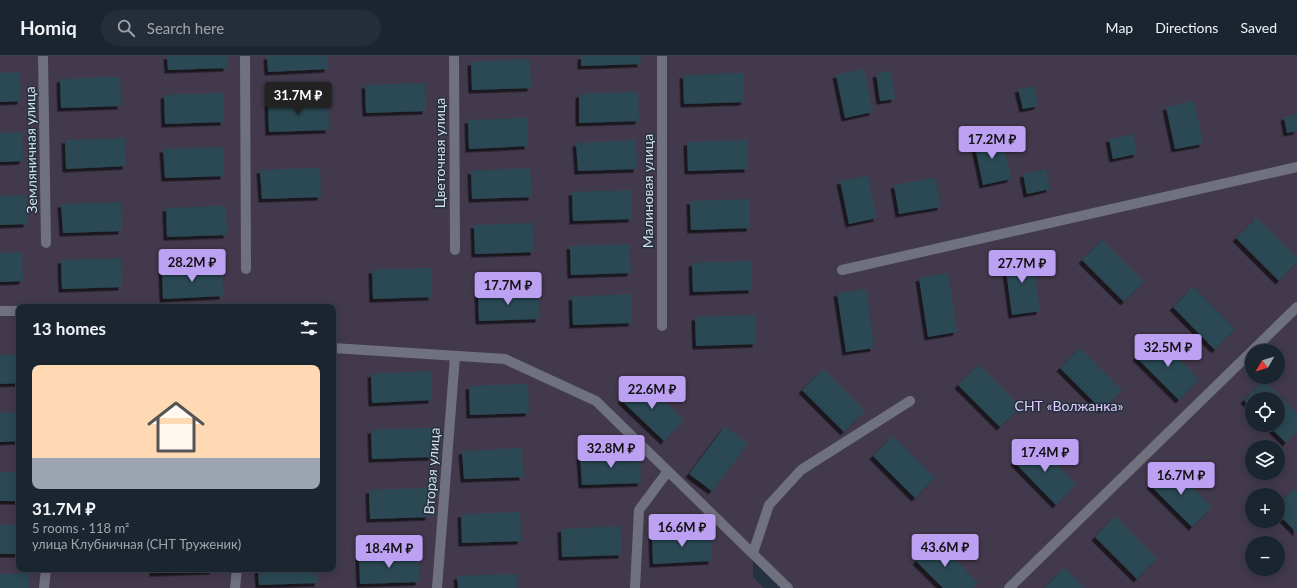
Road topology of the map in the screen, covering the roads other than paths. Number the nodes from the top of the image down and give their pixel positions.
1 (43, 56) edge
2 (245, 56) edge
3 (454, 56) edge
4 (662, 56) edge
5 (1297, 167) edge
6 (46, 243) dead end
7 (455, 250) dead end
8 (246, 269) dead end
9 (842, 270) dead end
10 (1297, 307) edge
11 (0, 311) edge
12 (16, 311) edge
13 (662, 326) dead end
14 (336, 348) edge
15 (455, 356) junction
16 (910, 401) dead end
17 (668, 471) junction
18 (753, 553) junction
19 (46, 572) edge
20 (237, 572) edge
21 (44, 588) edge
22 (235, 588) edge
23 (437, 588) edge
24 (635, 588) edge
25 (788, 588) edge
26 (1009, 588) edge

1 - 6 street, Земляничная улица
2 - 8 street
3 - 7 street, Цветочная улица
4 - 13 street, Малиновая улица
5 - 9 street
10 - 26 street
11 - 12 street
14 - 15 street
15 - 17 street
15 - 23 street, Вторая улица
16 - 18 street
17 - 18 street
17 - 24 street
18 - 25 street
19 - 21 street
20 - 22 street

